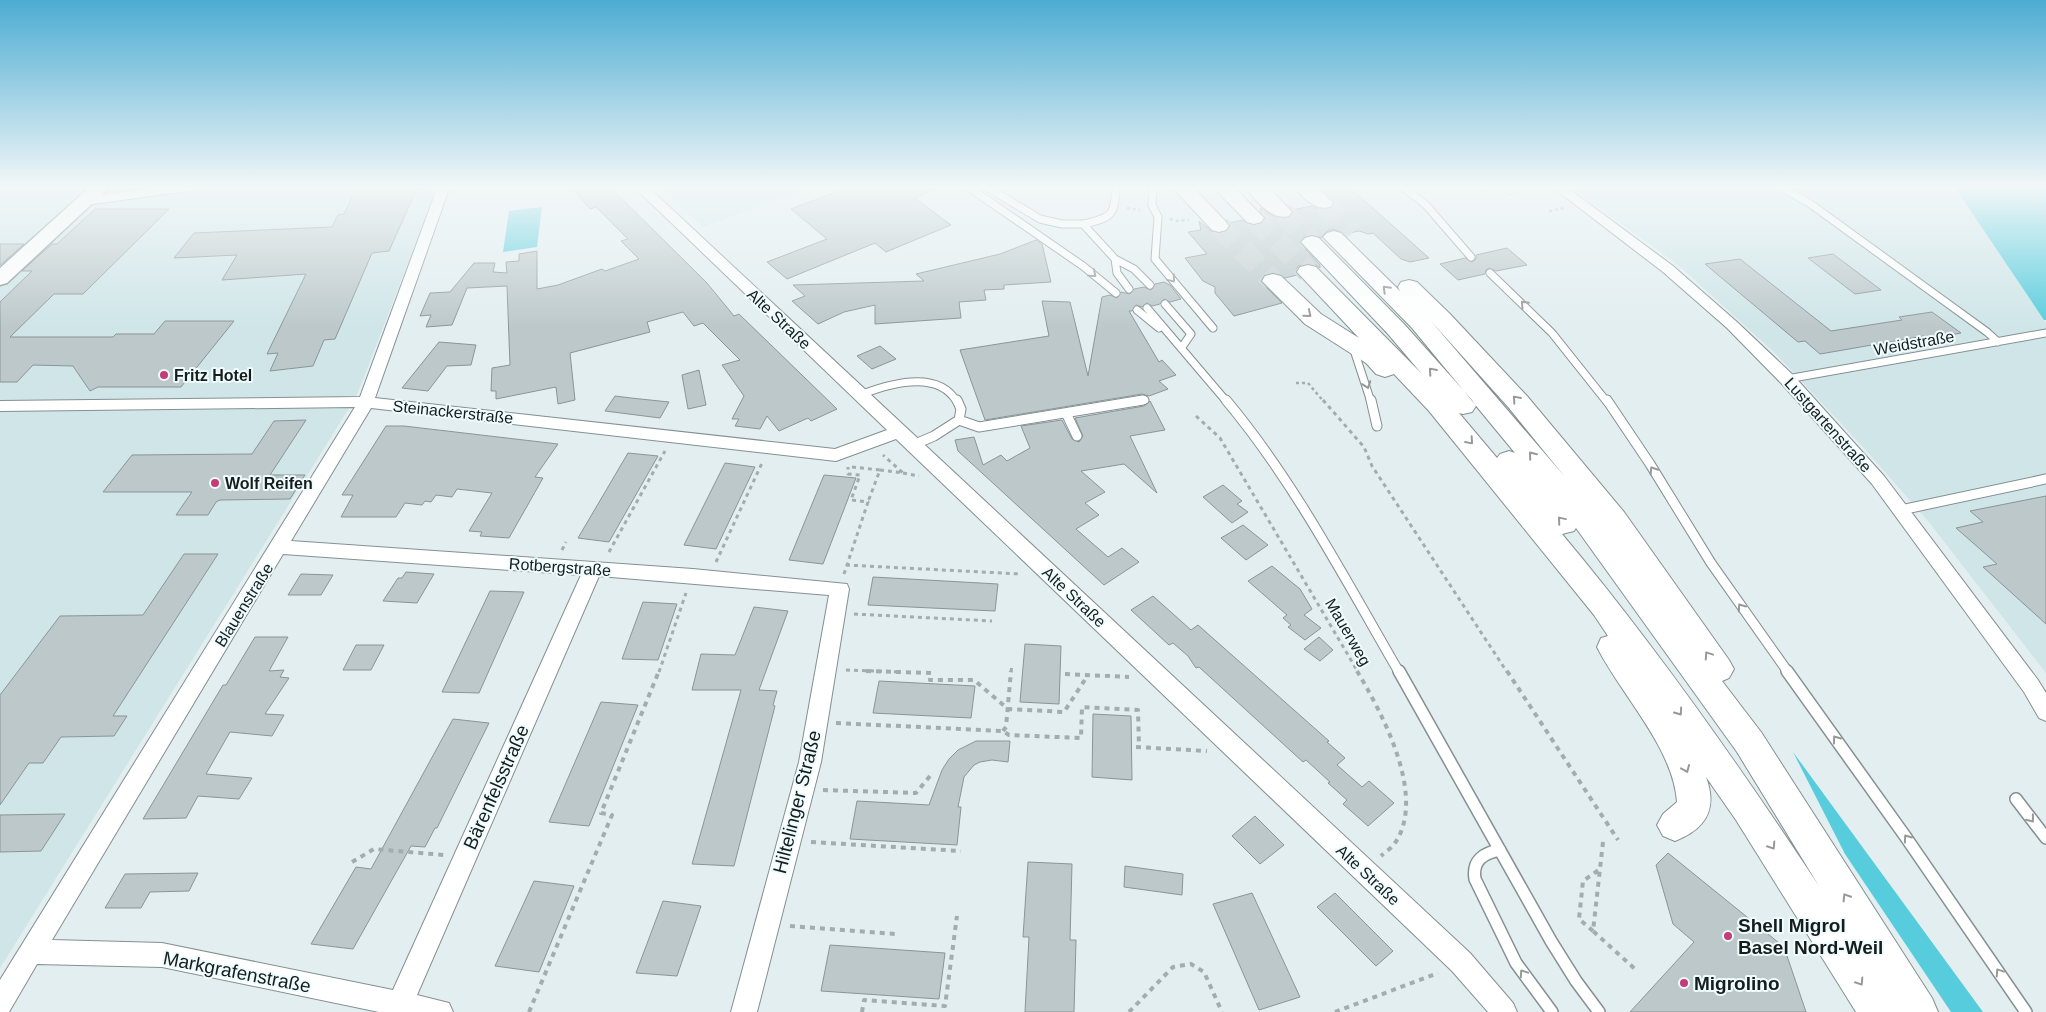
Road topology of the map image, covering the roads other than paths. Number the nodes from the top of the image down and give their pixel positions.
1 (50, 233) edge
2 (427, 233) edge
3 (689, 233) edge
4 (1036, 233) edge
5 (1091, 233) edge
6 (1157, 233) edge
7 (1450, 233) edge
8 (1619, 233) edge
9 (1852, 233) edge
10 (1471, 256) dead end
11 (1115, 259) junction
12 (1308, 272) tunnel mouth
13 (1490, 273) dead end
14 (0, 279) edge
15 (1273, 281) tunnel mouth
16 (1150, 285) dead end
17 (1130, 289) dead end
18 (1116, 293) dead end
19 (1165, 304) dead end
20 (1147, 308) dead end
21 (1138, 310) dead end
22 (1214, 328) dead end
23 (2046, 332) edge
24 (1998, 342) junction
25 (1353, 346) junction
26 (1182, 347) junction
27 (1787, 379) junction
28 (860, 395) junction
29 (1145, 400) dead end
30 (366, 402) junction
31 (1438, 405) junction
32 (0, 406) edge
33 (1066, 413) junction
34 (959, 420) junction
35 (1376, 426) dead end
36 (899, 432) junction
37 (1077, 436) dead end
38 (913, 445) junction
39 (2046, 479) edge
40 (1901, 510) junction
41 (279, 547) junction
42 (599, 564) junction
43 (1578, 574) junction
44 (840, 589) joint
45 (2046, 712) edge
46 (2016, 800) dead end
47 (1675, 825) dead end
48 (2046, 838) edge
49 (1500, 850) junction
50 (1816, 850) junction
51 (31, 952) junction
52 (0, 1003) edge
53 (400, 1004) junction
54 (440, 1012) edge
55 (744, 1012) edge
56 (1504, 1012) edge
57 (1552, 1012) edge
58 (1600, 1012) edge
59 (1879, 1012) edge
60 (1918, 1012) edge
61 (2026, 1012) edge

1 - 14 main road
2 - 30 street, Blauenstraße
3 - 28 street, Alte Straße
4 -> 18 lane
5 - 11 lane
6 -> 22 lane
7 - 10 lane
8 - 27 street, Lustgartenstraße
9 - 24 lane
11 - 16 lane
11 - 17 lane
12 - 31 highway
61 -> 13 lane
15 -> 25 highway
19 - 26 lane
20 - 26 lane
21 - 26 lane
23 - 24 lane, Weidstraße
24 - 27 lane, Weidstraße
25 - 31 highway
25 -> 35 lane
26 - 49 lane
27 - 40 street, Lustgartenstraße
28 - 34 lane
28 - 36 street, Alte Straße
29 - 33 lane
30 - 32 street, Steinackerstraße
30 - 36 street, Steinackerstraße
30 - 41 street, Blauenstraße
31 -> 43 highway
33 - 34 lane
33 - 37 lane
34 - 38 lane
36 - 38 street, Alte Straße
38 - 56 street, Alte Straße
39 - 40 lane
40 - 45 street, Lustgartenstraße
41 - 42 street, Rotbergstraße
41 - 51 street, Blauenstraße
42 - 44 street, Rotbergstraße
42 - 53 street, Bärenfelsstraße
43 -> 47 highway
43 -> 59 highway
44 - 55 street, Hiltelinger Straße
46 -> 48 lane
57 -> 49 lane
49 - 58 lane
50 - 50 highway
60 -> 50 highway
51 - 52 street, Blauenstraße
51 - 53 street, Markgrafenstraße
53 - 54 street, Markgrafenstraße

